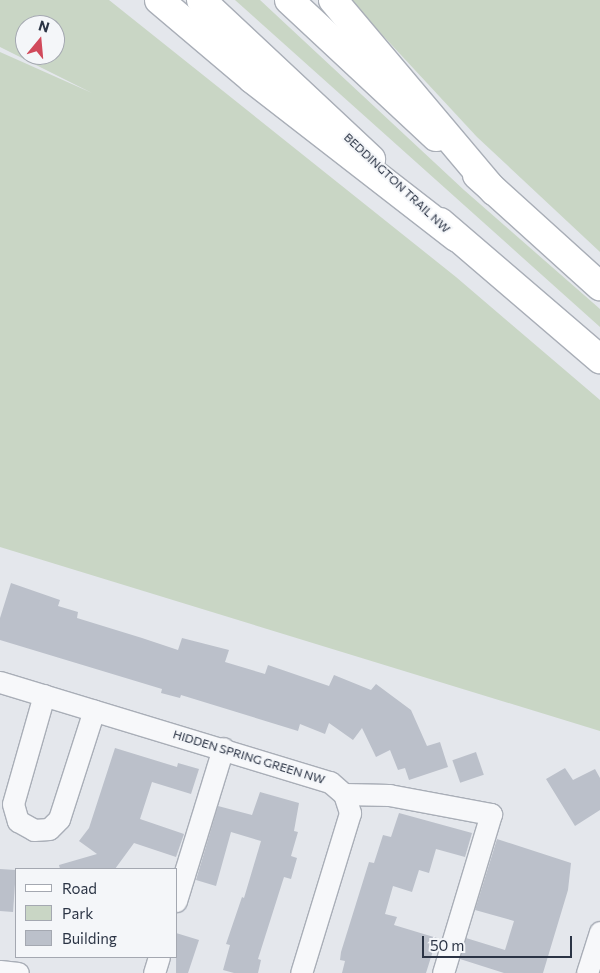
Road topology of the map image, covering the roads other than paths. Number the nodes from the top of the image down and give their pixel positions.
1 (159, 0) edge
2 (201, 0) edge
3 (289, 0) edge
4 (333, 0) edge
5 (494, 191) junction
6 (457, 238) junction
7 (600, 286) edge
8 (600, 359) edge
9 (0, 682) edge
10 (44, 695) junction
11 (94, 710) junction
12 (223, 748) junction
13 (344, 794) junction
14 (178, 894) edge
15 (600, 932) edge
16 (159, 958) edge
17 (0, 971) edge
18 (18, 973) edge
19 (154, 973) edge
20 (301, 973) edge
21 (443, 973) edge
22 (587, 973) edge

1 - 6 main road
2 - 6 main road, BEDDINGTON TRAIL NW
3 - 5 main road
4 - 5 main road
5 - 7 main road
6 - 8 main road, BEDDINGTON TRAIL NW
9 - 10 street, HIDDEN SPRING GREEN NW
10 - 11 street, HIDDEN SPRING GREEN NW
10 - 11 street
11 - 12 street, HIDDEN SPRING GREEN NW
12 - 13 street, HIDDEN SPRING GREEN NW
12 - 14 street
13 - 20 street
13 - 21 street
15 - 22 street
16 - 19 street
17 - 18 street

